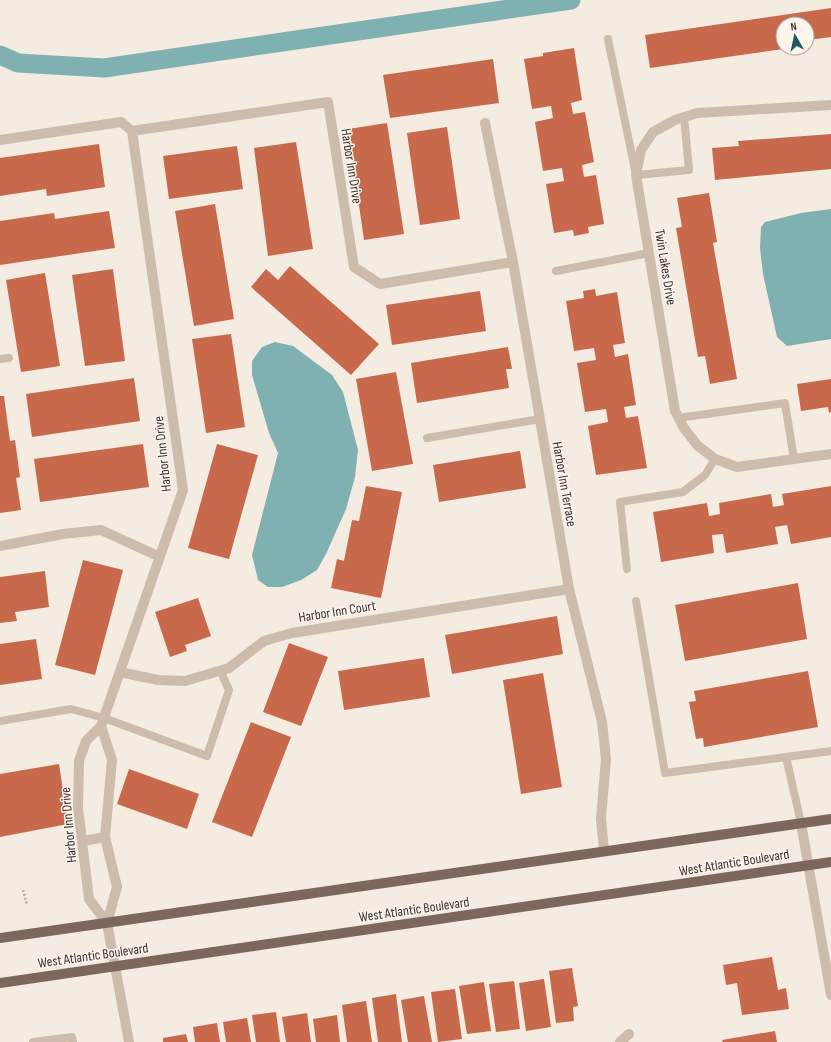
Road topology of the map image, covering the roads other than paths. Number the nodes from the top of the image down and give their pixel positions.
1 (608, 39) dead end
2 (831, 105) edge
3 (684, 117) junction
4 (485, 123) dead end
5 (132, 131) junction
6 (0, 140) edge
7 (636, 175) junction
8 (649, 253) junction
9 (513, 262) junction
10 (556, 271) dead end
11 (678, 418) junction
12 (540, 419) junction
13 (427, 438) dead end
14 (831, 454) edge
15 (715, 459) junction
16 (794, 459) junction
17 (0, 546) edge
18 (160, 557) junction
19 (627, 569) dead end
20 (569, 589) junction
21 (636, 601) dead end
22 (220, 670) junction
23 (120, 672) junction
24 (0, 721) edge
25 (102, 722) junction
26 (831, 750) edge
27 (786, 757) junction
28 (831, 819) edge
29 (801, 823) junction
30 (105, 837) junction
31 (83, 841) junction
32 (604, 850) junction
33 (831, 862) edge
34 (809, 865) junction
35 (107, 923) junction
36 (0, 938) edge
37 (115, 966) junction
38 (0, 983) edge
39 (831, 995) edge
40 (629, 1034) dead end
41 (33, 1042) edge
42 (73, 1042) edge
43 (129, 1042) edge
44 (620, 1042) edge

1 - 7 lane
2 - 3 street, Twin Lakes Drive
3 - 7 street, Twin Lakes Drive
3 - 7 lane
4 - 9 street, Harbor Inn Terrace
5 - 6 street
5 - 9 street, Harbor Inn Drive
5 - 18 street, Harbor Inn Drive
7 - 8 street, Twin Lakes Drive
8 - 10 lane
8 - 11 street, Twin Lakes Drive
9 - 12 street, Harbor Inn Terrace
11 - 15 street, Twin Lakes Drive
11 - 16 lane
12 - 13 lane
12 - 20 street, Harbor Inn Terrace
14 - 16 street, Twin Lakes Drive
15 - 16 street, Twin Lakes Drive
15 - 19 lane
17 - 18 street
18 - 23 street, Harbor Inn Drive
20 - 22 street, Harbor Inn Court
20 - 32 street, Harbor Inn Terrace
21 - 27 lane
22 - 23 street, Harbor Inn Court
22 - 25 lane
23 - 25 street, Harbor Inn Drive
24 - 25 lane
25 - 30 street, Harbor Inn Drive
25 - 31 street, Harbor Inn Drive
26 - 27 lane
27 - 29 lane
28 - 29 main road, West Atlantic Boulevard
29 - 32 main road, West Atlantic Boulevard
29 - 34 street
30 - 31 street
30 - 35 street, Harbor Inn Drive
31 - 35 street, Harbor Inn Drive
32 - 35 main road, West Atlantic Boulevard
33 - 34 main road, West Atlantic Boulevard
34 - 37 main road, West Atlantic Boulevard
34 - 39 street
35 - 36 main road, West Atlantic Boulevard
35 - 37 street, Harbor Inn Drive
37 - 38 main road, West Atlantic Boulevard
37 - 43 street, Harbor Inn Drive
40 - 44 street
41 - 42 lane

